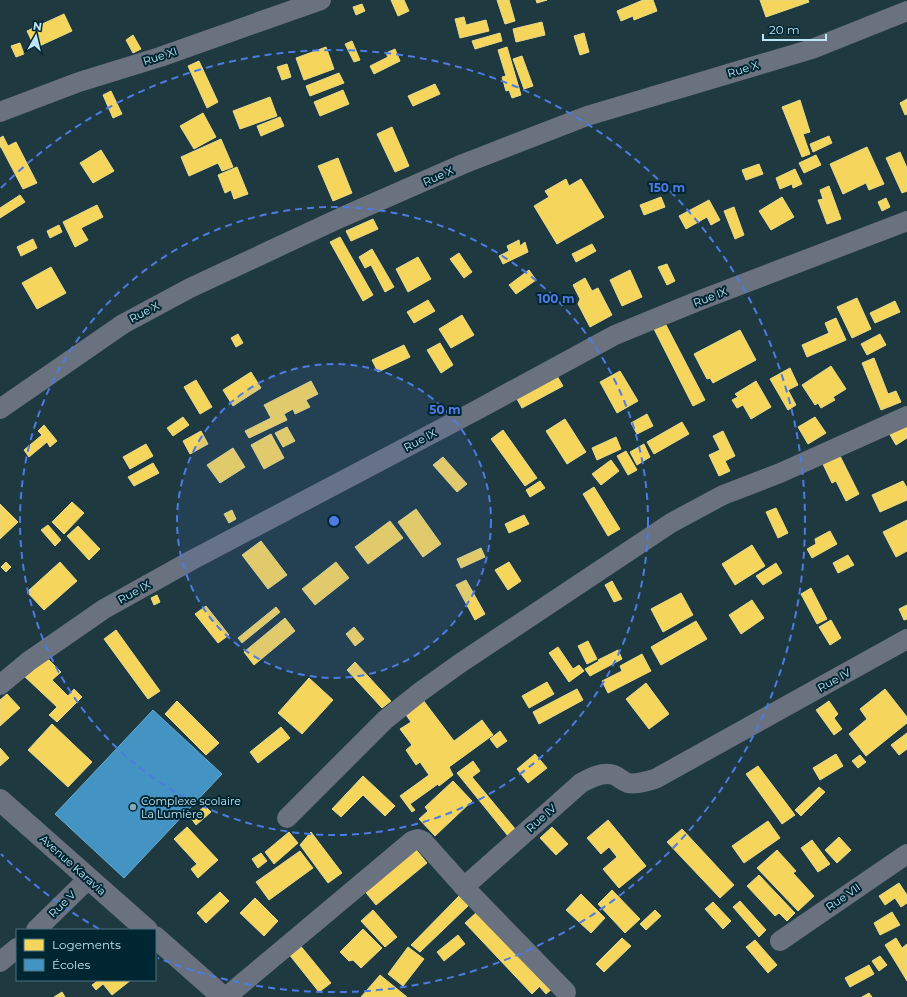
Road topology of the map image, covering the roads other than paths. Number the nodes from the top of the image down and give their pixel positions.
1 (321, 0) edge
2 (907, 11) edge
3 (0, 112) edge
4 (907, 221) edge
5 (0, 409) edge
6 (907, 416) edge
7 (907, 639) edge
8 (0, 685) edge
9 (0, 800) edge
10 (287, 818) dead end
11 (907, 854) edge
12 (88, 879) junction
13 (464, 887) junction
14 (37, 929) edge
15 (146, 929) edge
16 (156, 938) edge
17 (780, 941) dead end
18 (16, 949) edge
19 (0, 962) edge
20 (566, 992) dead end
21 (225, 997) edge

1 - 3 street, Rue XI
2 - 5 street, Rue X
4 - 8 street, Rue IX
6 - 10 street
7 - 13 street, Rue IV
9 - 12 street, Avenue Karavia
11 - 17 street, Rue VII
12 - 14 street, Rue V
12 - 15 street, Avenue Karavia
13 - 20 street
13 - 21 street
16 - 21 street
18 - 19 street

